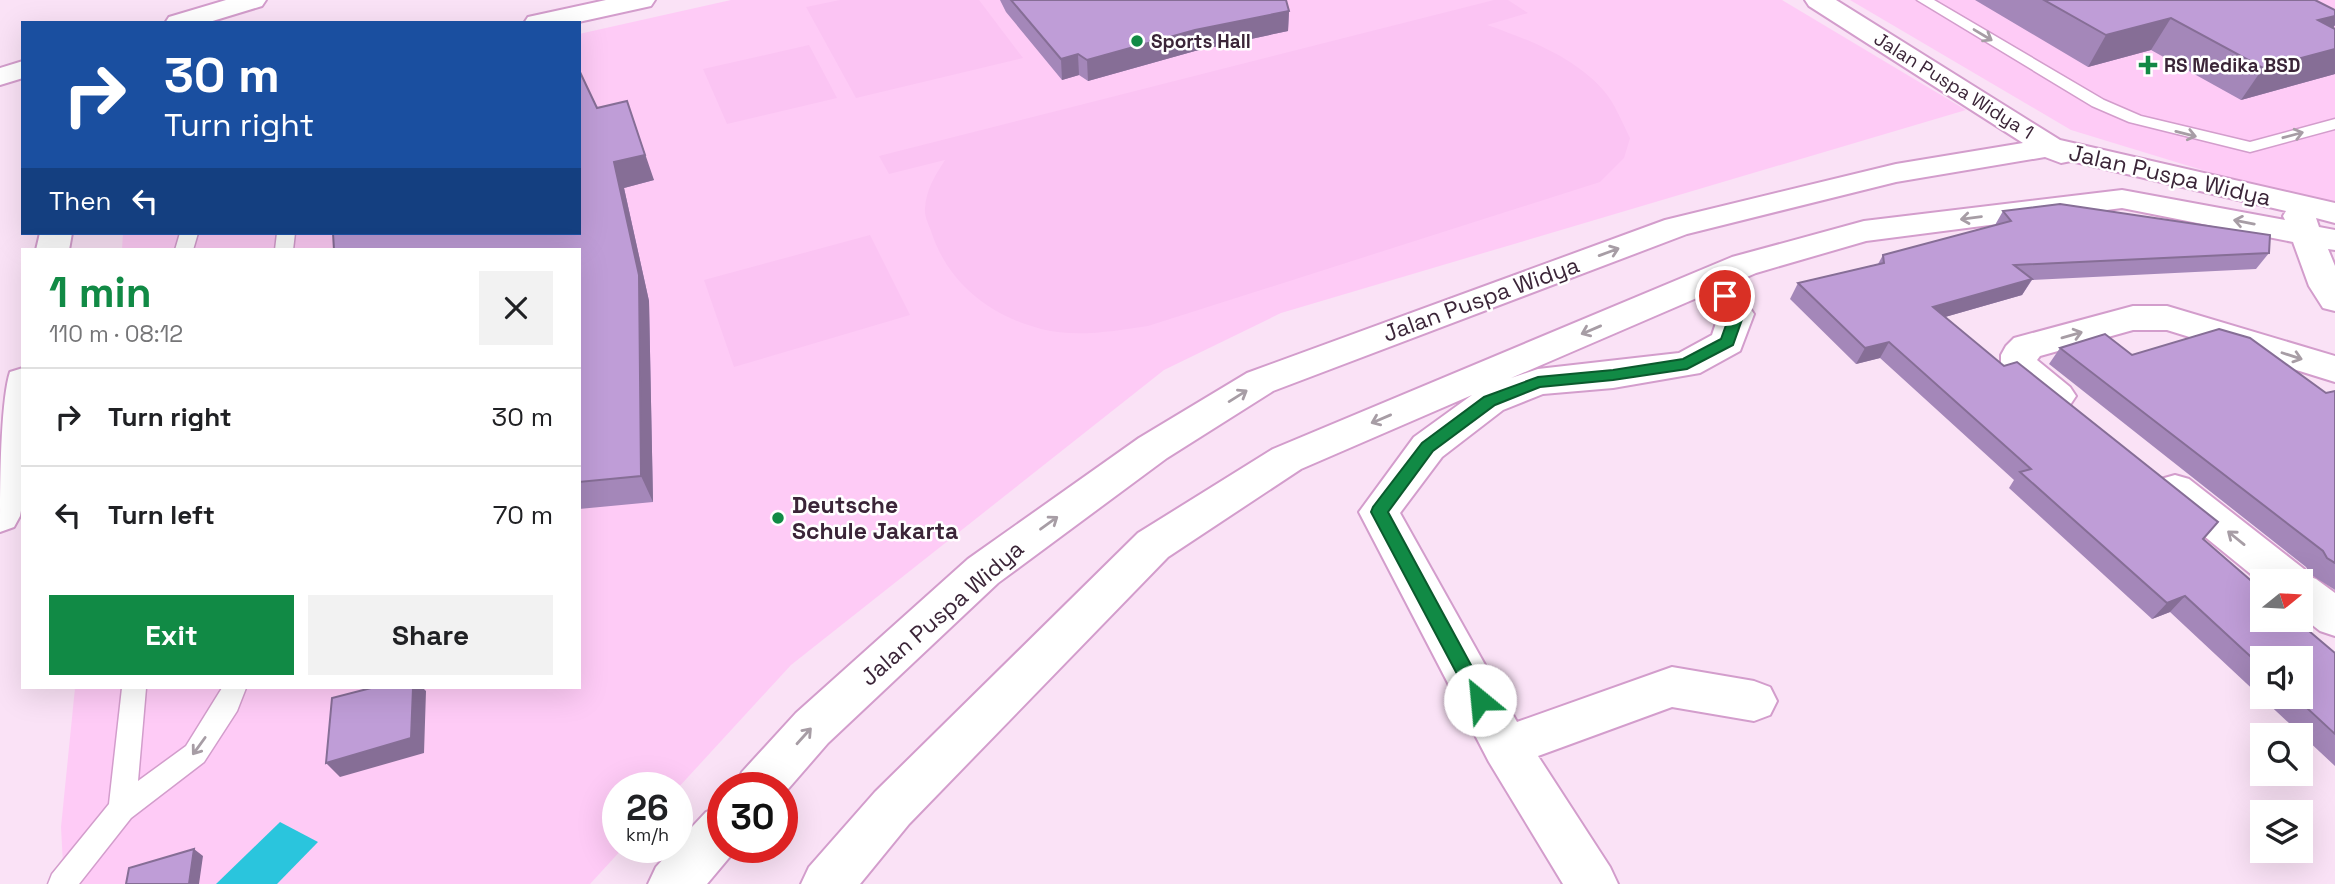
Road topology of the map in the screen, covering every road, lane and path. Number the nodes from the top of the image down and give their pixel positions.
1 (642, 0) edge
2 (1818, 0) edge
3 (1924, 0) edge
4 (254, 3) edge
5 (186, 21) edge
6 (546, 21) edge
7 (21, 70) edge
8 (0, 77) edge
9 (2335, 124) edge
10 (2051, 147) junction
11 (2122, 199) junction
12 (2317, 223) edge
13 (1712, 278) junction
14 (2335, 300) edge
15 (2335, 369) edge
16 (21, 394) edge
17 (2084, 417) edge
18 (2148, 469) edge
19 (0, 516) edge
20 (2274, 569) edge
21 (2314, 601) edge
22 (2335, 618) edge
23 (134, 689) edge
24 (234, 689) edge
25 (1754, 701) dead end
26 (1506, 747) junction
27 (773, 772) edge
28 (122, 809) junction
29 (707, 846) edge
30 (62, 884) edge
31 (674, 884) edge
32 (827, 884) edge
33 (1592, 884) edge

1 - 6 street
2 - 10 street, Jalan Puspa Widya 1
3 -> 9 lane
4 - 5 street
7 - 8 street
10 - 11 street, Jalan Puspa Widya 1
10 - 12 street, Jalan Puspa Widya
27 -> 10 street, Jalan Puspa Widya
12 -> 11 street, Jalan Puspa Widya
11 -> 13 street, Jalan Puspa Widya
12 - 14 street
13 - 26 street
13 -> 32 street, Jalan Puspa Widya
17 -> 15 street
16 - 19 street
20 -> 18 street
21 - 22 street
23 - 28 lane
24 -> 28 lane
25 - 26 street
26 - 33 street
28 - 30 lane
29 - 31 street

